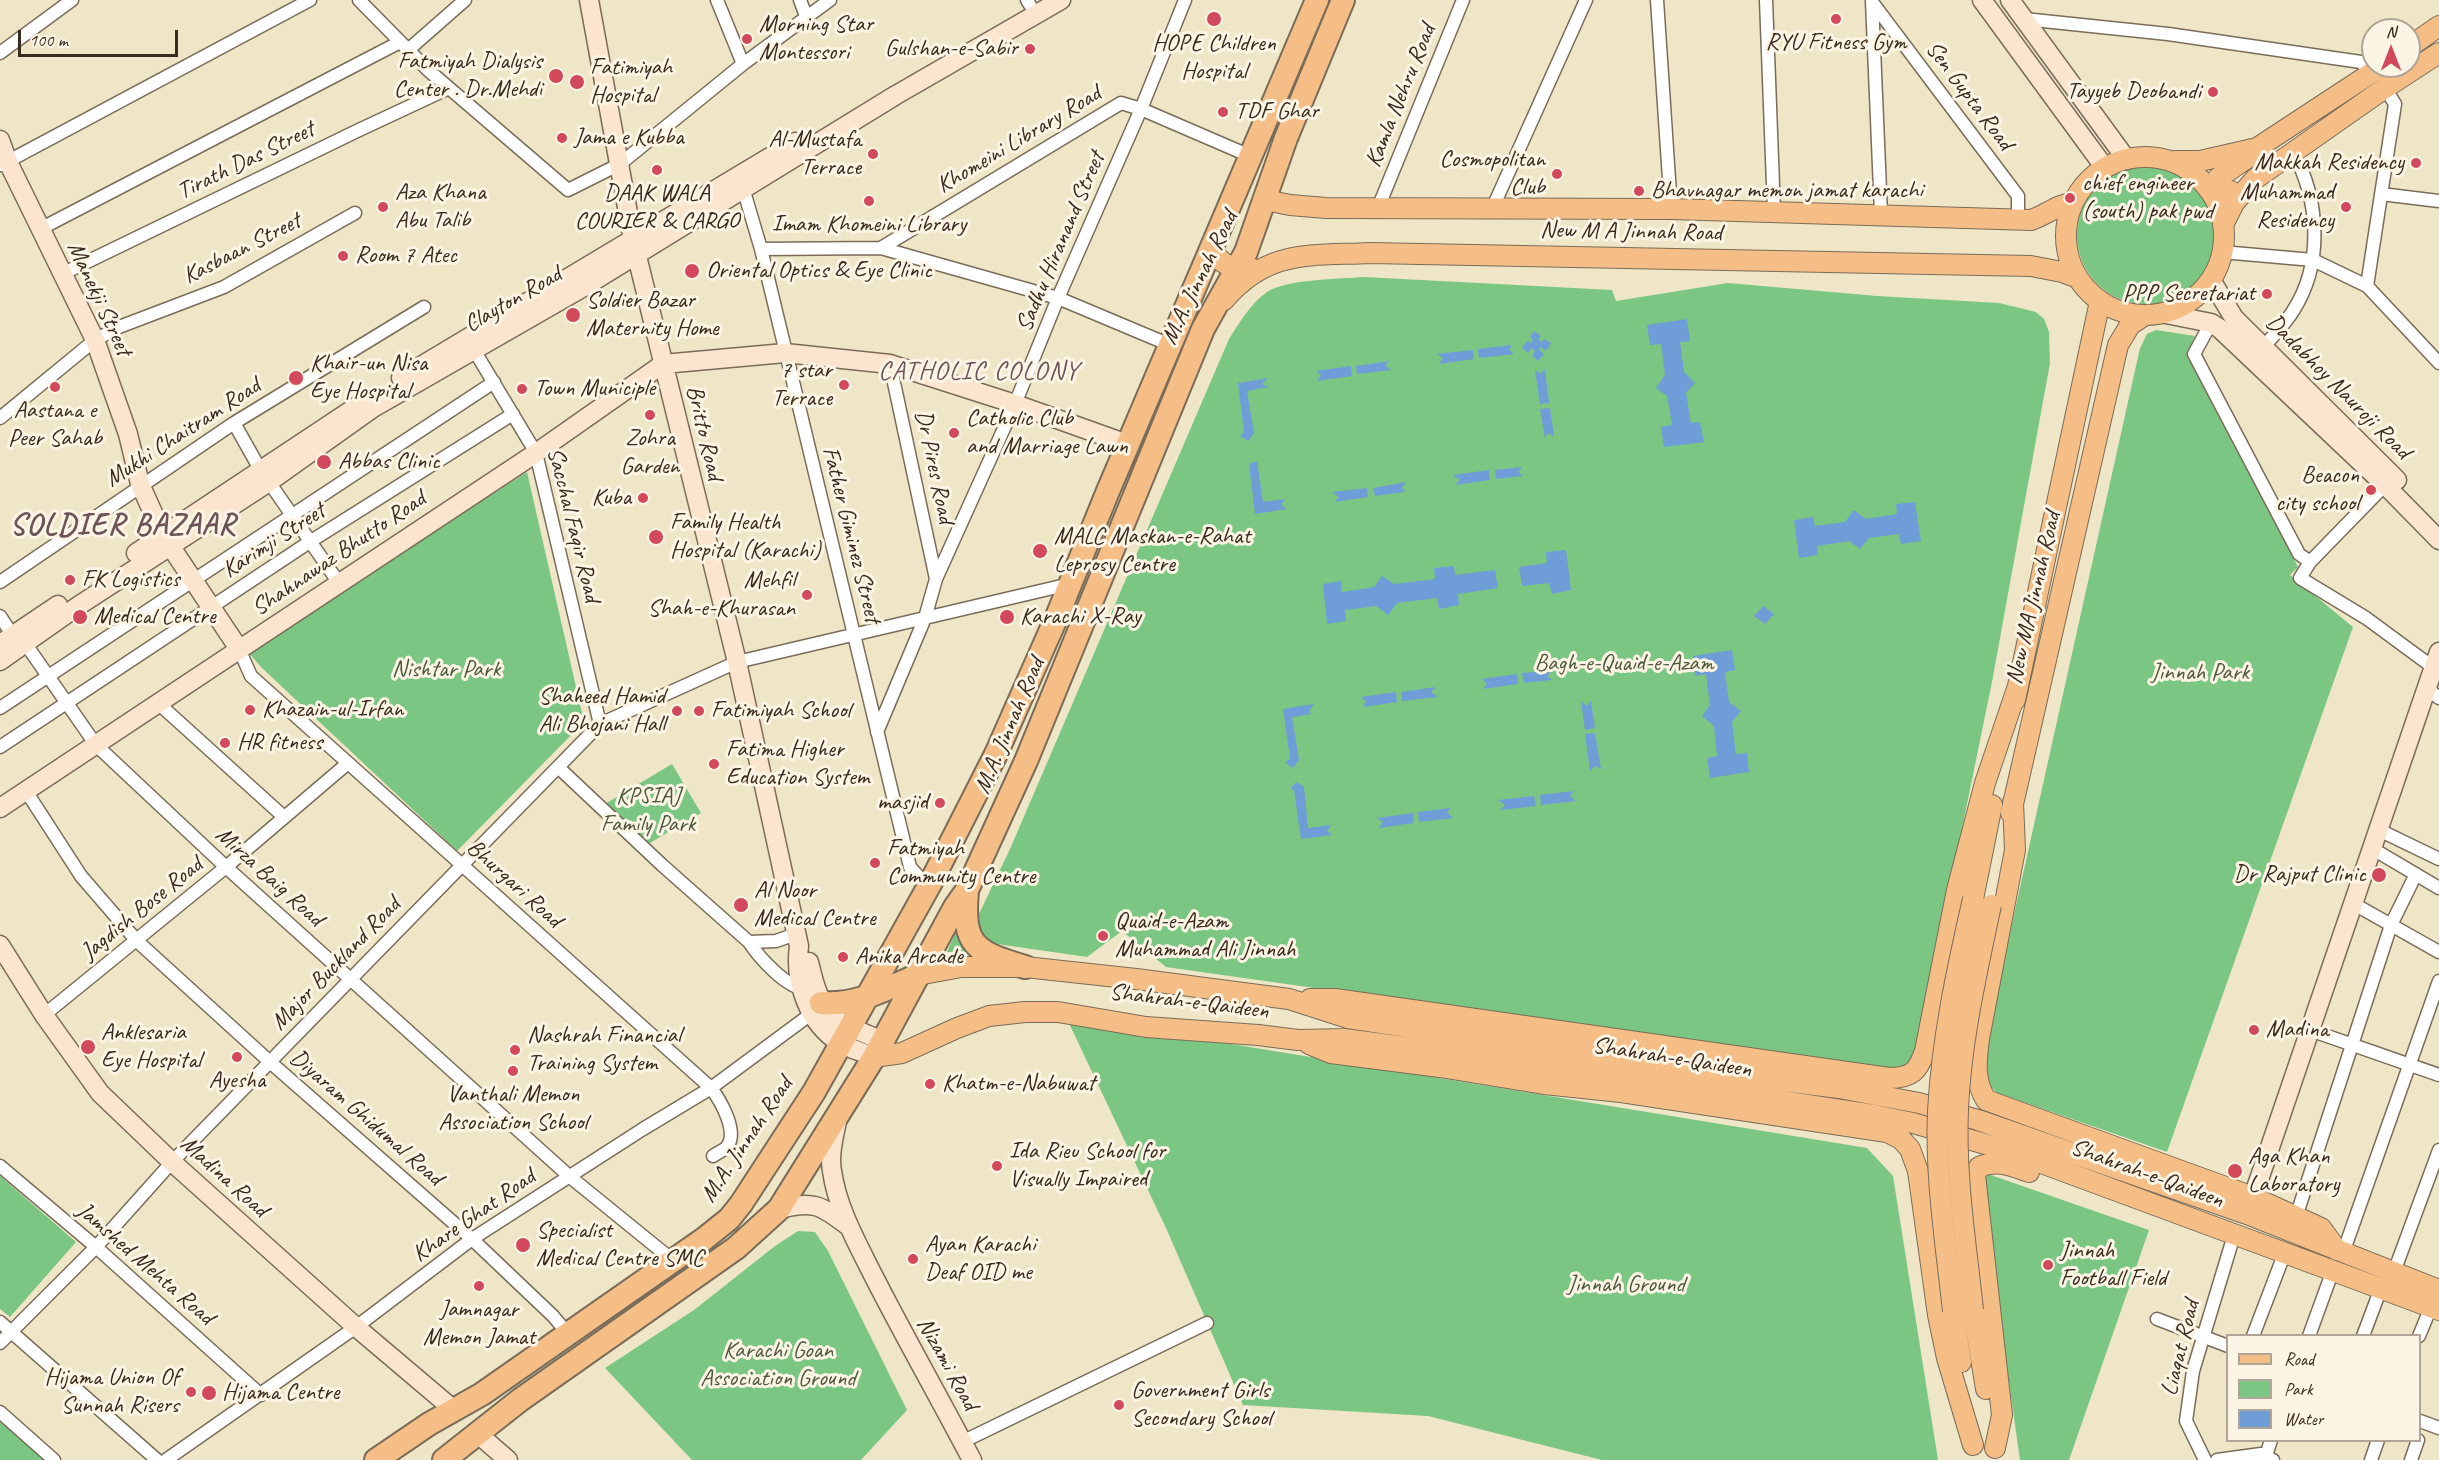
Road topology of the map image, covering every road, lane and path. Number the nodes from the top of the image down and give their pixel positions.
1 (72, 0) edge
2 (310, 0) edge
3 (359, 0) edge
4 (465, 0) edge
5 (589, 0) edge
6 (717, 0) edge
7 (800, 0) edge
8 (830, 0) edge
9 (1062, 0) edge
10 (1185, 0) edge
11 (1317, 0) edge
12 (1343, 0) edge
13 (1463, 0) edge
14 (1586, 0) edge
15 (1657, 0) edge
16 (1766, 0) edge
17 (1982, 0) edge
18 (2010, 0) edge
19 (1872, 1) edge
20 (1032, 2) edge
21 (806, 16) junction
22 (2024, 19) junction
23 (2439, 26) edge
24 (2421, 39) edge
25 (404, 46) junction
26 (0, 53) edge
27 (2439, 53) edge
28 (2421, 60) edge
29 (2361, 62) edge
30 (743, 64) junction
31 (2377, 78) edge
32 (2378, 78) edge
33 (2381, 78) edge
34 (449, 88) junction
35 (1141, 109) junction
36 (0, 140) edge
37 (2257, 148) junction
38 (2293, 152) junction
39 (1250, 156) junction
40 (2127, 160) junction
41 (2166, 160) junction
42 (4, 164) edge
43 (620, 164) junction
44 (2105, 168) junction
45 (2255, 179) junction
46 (743, 188) junction
47 (2380, 194) junction
48 (1265, 200) junction
49 (2439, 201) edge
50 (2073, 203) junction
51 (1493, 207) junction
52 (1378, 208) junction
53 (1671, 209) junction
54 (1774, 212) junction
55 (355, 213) dead end
56 (1881, 214) junction
57 (2018, 220) junction
58 (2223, 225) junction
59 (40, 229) junction
60 (635, 247) junction
61 (881, 248) junction
62 (761, 249) junction
63 (2222, 252) junction
64 (2313, 260) junction
65 (1225, 261) junction
66 (1265, 265) junction
67 (62, 274) junction
68 (2078, 278) junction
69 (2211, 280) junction
70 (2367, 286) junction
71 (1058, 298) junction
72 (2100, 301) junction
73 (424, 307) dead end
74 (2153, 314) junction
75 (1206, 323) junction
76 (2211, 323) junction
77 (95, 340) junction
78 (1170, 345) junction
79 (2264, 346) junction
80 (474, 350) junction
81 (785, 352) junction
82 (2439, 363) edge
83 (663, 364) junction
84 (890, 364) junction
85 (494, 382) junction
86 (1015, 404) junction
87 (513, 414) junction
88 (0, 418) edge
89 (234, 423) junction
90 (1127, 444) junction
91 (536, 453) junction
92 (265, 476) junction
93 (140, 484) junction
94 (2385, 485) junction
95 (293, 515) junction
96 (2439, 522) edge
97 (166, 540) junction
98 (2439, 540) edge
99 (310, 541) junction
100 (2310, 562) junction
101 (936, 579) junction
102 (192, 580) junction
103 (0, 582) edge
104 (339, 583) junction
105 (1070, 584) junction
106 (211, 608) junction
107 (0, 616) edge
108 (925, 618) junction
109 (853, 635) junction
110 (13, 641) edge
111 (239, 650) junction
112 (2437, 660) edge
113 (0, 661) edge
114 (737, 662) junction
115 (49, 675) junction
116 (2017, 689) junction
117 (2434, 694) edge
118 (67, 703) junction
119 (158, 703) junction
120 (0, 708) edge
121 (600, 724) junction
122 (877, 732) junction
123 (96, 745) junction
124 (0, 747) edge
125 (348, 763) junction
126 (558, 766) junction
127 (26, 791) junction
128 (2013, 802) junction
129 (0, 808) edge
130 (285, 817) junction
131 (2379, 830) junction
132 (2373, 849) junction
133 (2439, 859) edge
134 (463, 866) junction
135 (226, 867) junction
136 (2416, 874) junction
137 (930, 884) junction
138 (2439, 888) edge
139 (968, 890) junction
140 (1982, 902) junction
141 (2354, 904) junction
142 (2391, 925) junction
143 (798, 940) junction
144 (137, 941) junction
145 (748, 942) junction
146 (0, 945) edge
147 (2439, 952) edge
148 (1025, 967) junction
149 (918, 975) junction
150 (350, 979) junction
151 (2439, 981) edge
152 (812, 998) junction
153 (865, 998) junction
154 (1289, 999) junction
155 (44, 1016) junction
156 (1348, 1018) junction
157 (2310, 1030) junction
158 (845, 1035) junction
159 (1344, 1039) junction
160 (1298, 1040) junction
161 (2354, 1045) junction
162 (879, 1049) junction
163 (270, 1062) junction
164 (2409, 1064) junction
165 (2439, 1075) edge
166 (711, 1088) junction
167 (838, 1116) junction
168 (2439, 1150) edge
169 (713, 1156) dead end
170 (172, 1162) junction
171 (0, 1166) edge
172 (569, 1176) junction
173 (2253, 1197) junction
174 (779, 1209) junction
175 (2296, 1217) junction
176 (848, 1226) junction
177 (472, 1239) junction
178 (2231, 1245) junction
179 (96, 1247) junction
180 (2285, 1252) junction
181 (2338, 1258) junction
182 (671, 1263) junction
183 (2394, 1272) junction
184 (2381, 1288) junction
185 (2437, 1294) edge
186 (2157, 1319) dead end
187 (0, 1322) edge
188 (1207, 1323) dead end
189 (356, 1327) junction
190 (12, 1332) junction
191 (2253, 1334) edge
192 (2309, 1334) edge
193 (2363, 1334) edge
194 (2419, 1334) edge
195 (569, 1335) junction
196 (2203, 1337) junction
197 (0, 1343) edge
198 (2226, 1345) edge
199 (261, 1395) junction
200 (454, 1410) junction
201 (0, 1412) edge
202 (2422, 1422) edge
203 (2439, 1428) edge
204 (478, 1434) junction
205 (962, 1442) junction
206 (2271, 1442) edge
207 (2377, 1442) edge
208 (2418, 1442) edge
209 (1973, 1452) edge
210 (1995, 1454) edge
211 (502, 1458) edge
212 (2269, 1458) edge
213 (54, 1460) edge
214 (157, 1460) edge
215 (166, 1460) edge
216 (376, 1460) edge
217 (444, 1460) edge
218 (972, 1460) edge
219 (2205, 1460) edge
220 (2217, 1460) edge
221 (2371, 1460) edge
222 (2411, 1460) edge

1 - 26 street
2 - 42 street
3 - 25 street
4 - 25 street
5 - 43 street, Britto Road
6 - 30 street
7 - 21 street
8 - 21 street
9 - 46 street, Clayton Road
10 - 35 street, Sadhu Hiranand Street
11 - 39 highway, M.A. Jinnah Road
12 - 48 highway, M.A. Jinnah Road
13 - 52 street, Kamla Nehru Road
14 - 51 street
15 - 53 street
16 - 54 street
17 - 44 street
18 - 22 street
19 - 56 street
19 - 57 street, Sen Gupta Road
20 - 60 street, Clayton Road
21 - 30 street
22 - 29 street
22 - 40 street
23 - 24 main road
25 - 34 street
25 - 59 street
27 - 28 main road
30 - 43 street
31 - 37 main road
32 - 38 main road
33 - 47 street
34 - 43 street
34 - 67 street, Tirath Das Street
35 - 39 street, Khomeini Library Road
35 - 61 street, Khomeini Library Road
35 - 71 street, Sadhu Hiranand Street
36 - 42 street, Manekji Street
37 - 41 main road
37 - 45 main road
38 - 45 main road
38 - 64 street
39 - 65 highway, M.A. Jinnah Road
40 - 41 main road
40 - 44 main road
41 - 58 main road
42 - 59 street, Manekji Street
43 - 60 street, Britto Road
44 - 50 main road
45 - 58 main road
46 - 60 street, Clayton Road
46 - 62 street, Father Giminez Street
47 - 49 street
47 - 70 street
48 - 52 main road, New M A Jinnah Road
48 - 65 highway, M.A. Jinnah Road
50 - 57 main road, New M A Jinnah Road
50 - 68 main road
51 - 52 main road, New M A Jinnah Road
51 - 53 main road, New M A Jinnah Road
53 - 54 main road, New M A Jinnah Road
54 - 56 main road, New M A Jinnah Road
55 - 77 street, Kasbaan Street
56 - 57 main road, New M A Jinnah Road
58 - 63 main road
59 - 67 street, Manekji Street
60 - 80 street, Clayton Road
60 - 83 street, Britto Road
60 - 92 street, Clayton Road
61 - 62 street
61 - 71 street
62 - 81 street, Father Giminez Street
63 - 64 street
63 - 69 main road
64 - 70 street
64 - 79 street
65 - 66 main road
65 - 75 highway, M.A. Jinnah Road
65 - 78 highway, M.A. Jinnah Road
66 - 68 main road, New M A Jinnah Road
66 - 75 main road, New M A Jinnah Road
67 - 77 street, Manekji Street
68 - 72 main road
69 - 74 main road
69 - 79 street, Dadabhoy Nauroji Road
70 - 82 street
71 - 78 street
71 - 86 street, Sadhu Hiranand Street
72 - 74 main road
72 - 116 main road
73 - 89 street, Mukhi Chaitram Road
74 - 76 street
74 - 128 main road, New MA Jinnah Road
75 - 139 highway, M.A. Jinnah Road
76 - 94 street
76 - 100 street
77 - 88 street, Kasbaan Street
77 - 93 street, Manekji Street
78 - 90 highway, M.A. Jinnah Road
79 - 96 street, Dadabhoy Nauroji Road
80 - 85 street, Sacchal Faqir Road
80 - 92 street, Clayton Road
81 - 83 street, Shahnawaz Bhutto Road
81 - 84 street, Shahnawaz Bhutto Road
81 - 109 street, Father Giminez Street
83 - 91 street, Shahnawaz Bhutto Road
83 - 114 street, Britto Road
84 - 86 street, Shahnawaz Bhutto Road
84 - 101 street, Dr Pires Road
85 - 87 street, Sacchal Faqir Road
85 - 95 street
86 - 90 street, Shahnawaz Bhutto Road
86 - 101 street, Sadhu Hiranand Street
87 - 91 street, Sacchal Faqir Road
87 - 99 street, Karimji Street
89 - 92 street
89 - 93 street, Mukhi Chaitram Road
90 - 105 highway, M.A. Jinnah Road
91 - 104 street, Shahnawaz Bhutto Road
91 - 121 street, Sacchal Faqir Road
92 - 95 street
92 - 97 street, Clayton Road
93 - 97 street, Manekji Street
93 - 103 street, Mukhi Chaitram Road
94 - 98 street
94 - 100 street
95 - 99 street
95 - 102 street
97 - 102 street, Manekji Street
97 - 110 street, Clayton Road
99 - 104 street
99 - 106 street, Karimji Street
100 - 112 street
101 - 108 street, Sadhu Hiranand Street
102 - 106 street, Manekji Street
102 - 115 street
104 - 111 street, Shahnawaz Bhutto Road
105 - 108 street, Major Buckland Road
105 - 137 highway, M.A. Jinnah Road
106 - 111 street, Manekji Street
106 - 118 street, Karimji Street
107 - 110 street, Mirza Baig Road
108 - 109 street, Major Buckland Road
108 - 122 street, Sadhu Hiranand Street
109 - 114 street, Major Buckland Road
109 - 122 street, Father Giminez Street
110 - 113 street, Clayton Road
110 - 115 street, Mirza Baig Road
111 - 119 street, Shahnawaz Bhutto Road
111 - 125 street, Bhurgari Road
112 - 117 street
114 - 121 street, Major Buckland Road
114 - 143 street, Britto Road
115 - 118 street, Mirza Baig Road
115 - 120 street
116 - 140 main road
116 - 154 main road
117 - 131 street
118 - 123 street, Mirza Baig Road
118 - 124 street, Karimji Street
119 - 123 street, Shahnawaz Bhutto Road
119 - 130 street
121 - 126 street, Major Buckland Road
122 - 137 street, Father Giminez Street
123 - 127 street, Shahnawaz Bhutto Road
123 - 135 street, Mirza Baig Road
125 - 130 street, Jagdish Bose Road
125 - 134 street, Bhurgari Road
126 - 134 street, Major Buckland Road
126 - 145 street
127 - 129 street, Shahnawaz Bhutto Road
127 - 144 street, Diyaram Ghidumal Road
128 - 140 main road, New MA Jinnah Road
128 - 173 main road
130 - 135 street, Jagdish Bose Road
131 - 132 street
131 - 133 street
132 - 136 street
132 - 141 street
134 - 150 street, Major Buckland Road
134 - 166 street, Bhurgari Road
135 - 144 street, Jagdish Bose Road
135 - 150 street, Mirza Baig Road
136 - 138 street
136 - 142 street
137 - 153 highway, M.A. Jinnah Road
139 - 148 highway
139 - 149 highway, M.A. Jinnah Road
140 - 209 main road, bridge
140 - 210 main road, bridge
141 - 142 street
141 - 157 street
142 - 147 street
142 - 161 street
143 - 145 street
143 - 152 street, Britto Road
144 - 155 street, Jagdish Bose Road
144 - 163 street, Diyaram Ghidumal Road
145 - 152 street
146 - 155 street, Madina Road
148 - 149 main road, Shahrah-e-Qaideen
148 - 154 main road, Shahrah-e-Qaideen
149 - 153 highway
149 - 162 highway, M.A. Jinnah Road
150 - 163 street, Major Buckland Road
150 - 172 street, Mirza Baig Road
151 - 164 street
152 - 153 highway
152 - 158 street, Britto Road
152 - 166 street, Khare Ghat Road
153 - 158 highway, M.A. Jinnah Road
154 - 156 main road, Shahrah-e-Qaideen
155 - 170 street, Madina Road
156 - 159 main road
156 - 181 main road, Shahrah-e-Qaideen
157 - 161 street
157 - 173 street
158 - 162 street, Britto Road
158 - 182 highway, M.A. Jinnah Road
159 - 160 main road, Shahrah-e-Qaideen
159 - 180 main road, Shahrah-e-Qaideen
160 - 162 main road, Shahrah-e-Qaideen
160 - 209 main road
161 - 164 street
161 - 175 street
162 - 167 highway, M.A. Jinnah Road
163 - 170 street, Major Buckland Road
163 - 177 street, Diyaram Ghidumal Road
164 - 165 street
164 - 181 street
166 - 169 street, Bhurgari Road
166 - 172 street, Khare Ghat Road
167 - 174 highway, M.A. Jinnah Road
167 - 176 street, Nizami Road
168 - 183 street
170 - 179 street, Major Buckland Road
170 - 189 street, Madina Road
171 - 179 street, Jamshed Mehta Road
172 - 177 street, Khare Ghat Road
172 - 182 street, Mirza Baig Road
173 - 175 main road
174 - 176 street, Nizami Road
174 - 204 highway, M.A. Jinnah Road
175 - 181 main road
176 - 205 street, Nizami Road
177 - 189 street, Khare Ghat Road
177 - 195 street, Diyaram Ghidumal Road
178 - 180 main road
178 - 196 street, Liaqat Road
178 - 210 main road
179 - 190 street, Major Buckland Road
179 - 199 street, Jamshed Mehta Road
180 - 181 main road, Shahrah-e-Qaideen
180 - 191 street
181 - 183 main road, Shahrah-e-Qaideen
181 - 184 main road, Shahrah-e-Qaideen
181 - 192 street
182 - 195 highway, M.A. Jinnah Road
183 - 185 main road, Shahrah-e-Qaideen
184 - 185 main road, Shahrah-e-Qaideen
184 - 193 street
185 - 194 street
186 - 196 street
187 - 190 street
188 - 205 street
189 - 199 street, Khare Ghat Road
189 - 200 street, Madina Road
190 - 197 street, Major Buckland Road
190 - 214 street
195 - 200 highway, M.A. Jinnah Road
196 - 198 street
196 - 219 street, Liaqat Road
199 - 215 street, Khare Ghat Road
200 - 216 highway, M.A. Jinnah Road
201 - 213 street
202 - 203 street
204 - 211 street
204 - 217 highway, M.A. Jinnah Road
205 - 218 street, Nizami Road
206 - 212 street
207 - 221 street
208 - 222 street
212 - 220 street

